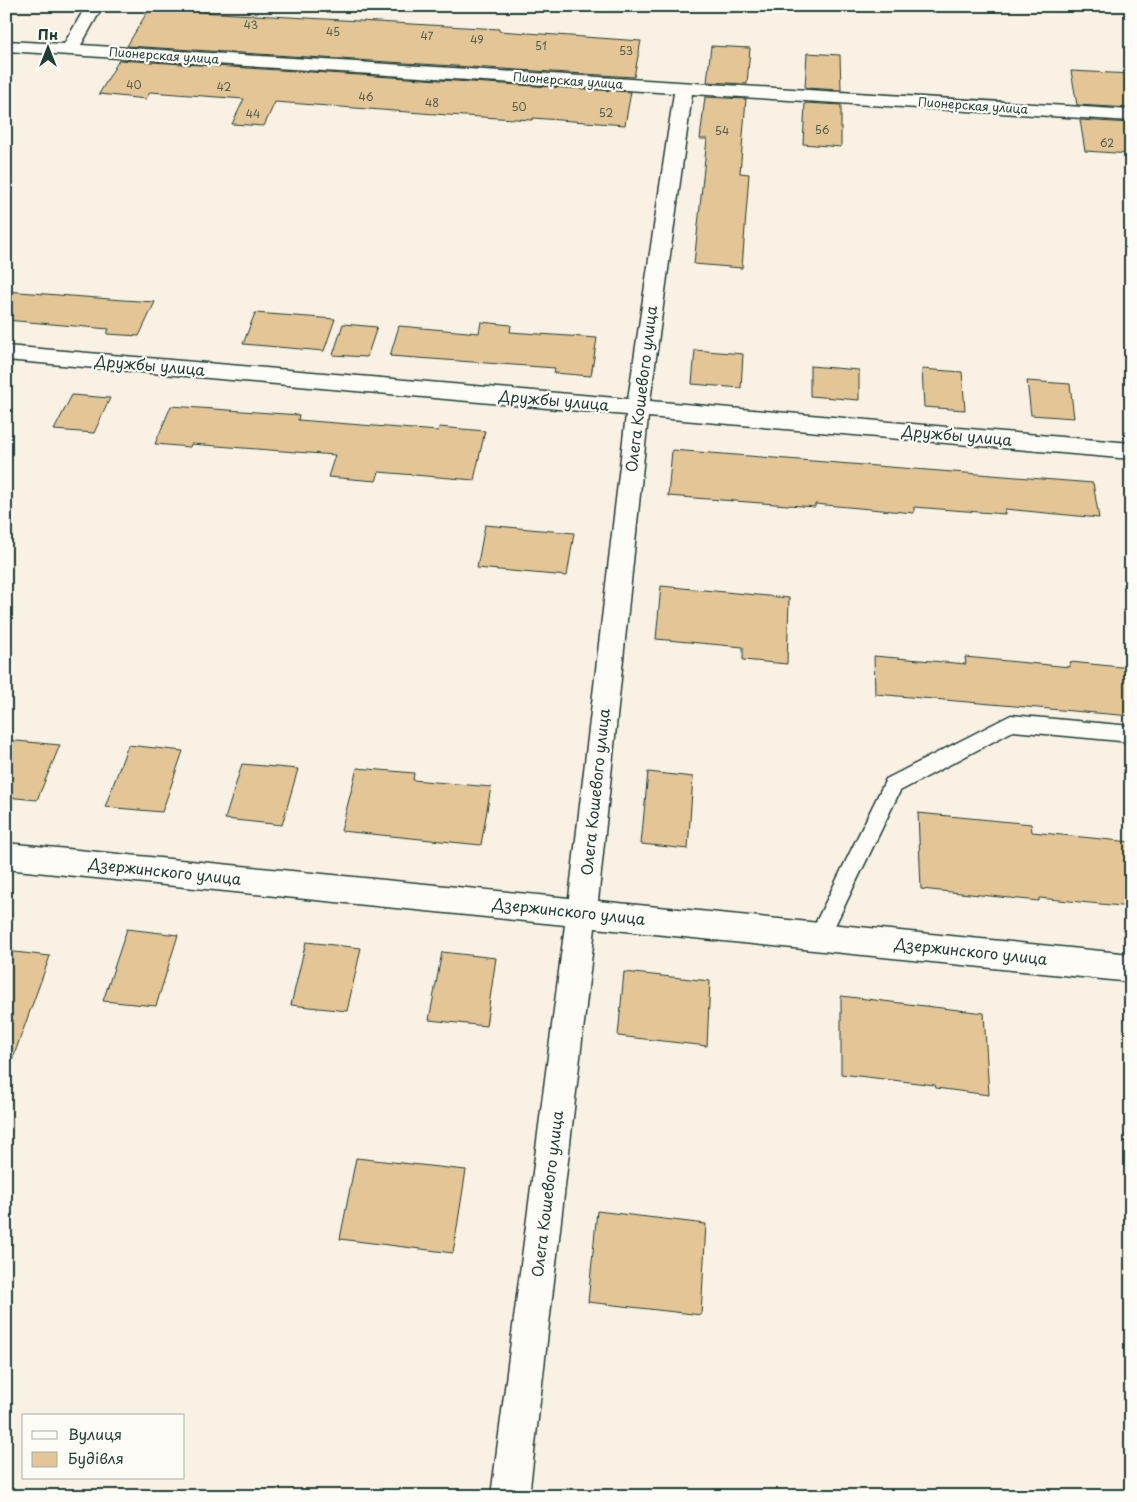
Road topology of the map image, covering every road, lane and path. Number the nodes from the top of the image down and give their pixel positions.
1 (95, 6) edge
2 (12, 46) edge
3 (70, 50) junction
4 (6, 64) edge
5 (684, 88) junction
6 (1131, 116) edge
7 (6, 353) edge
8 (638, 408) junction
9 (1131, 451) edge
10 (1131, 734) edge
11 (6, 856) edge
12 (582, 913) junction
13 (819, 937) junction
14 (1131, 968) edge
15 (510, 1496) edge

1 - 3 street
2 - 3 street, Пионерская улица
2 - 4 street
3 - 5 street, Пионерская улица
5 - 6 street, Пионерская улица
5 - 8 street, Олега Кошевого улица
7 - 8 street, Дружбы улица
8 - 9 street, Дружбы улица
8 - 12 street, Олега Кошевого улица
10 - 13 lane
11 - 12 street, Дзержинского улица
12 - 13 street, Дзержинского улица
12 - 15 street, Олега Кошевого улица
13 - 14 street, Дзержинского улица

